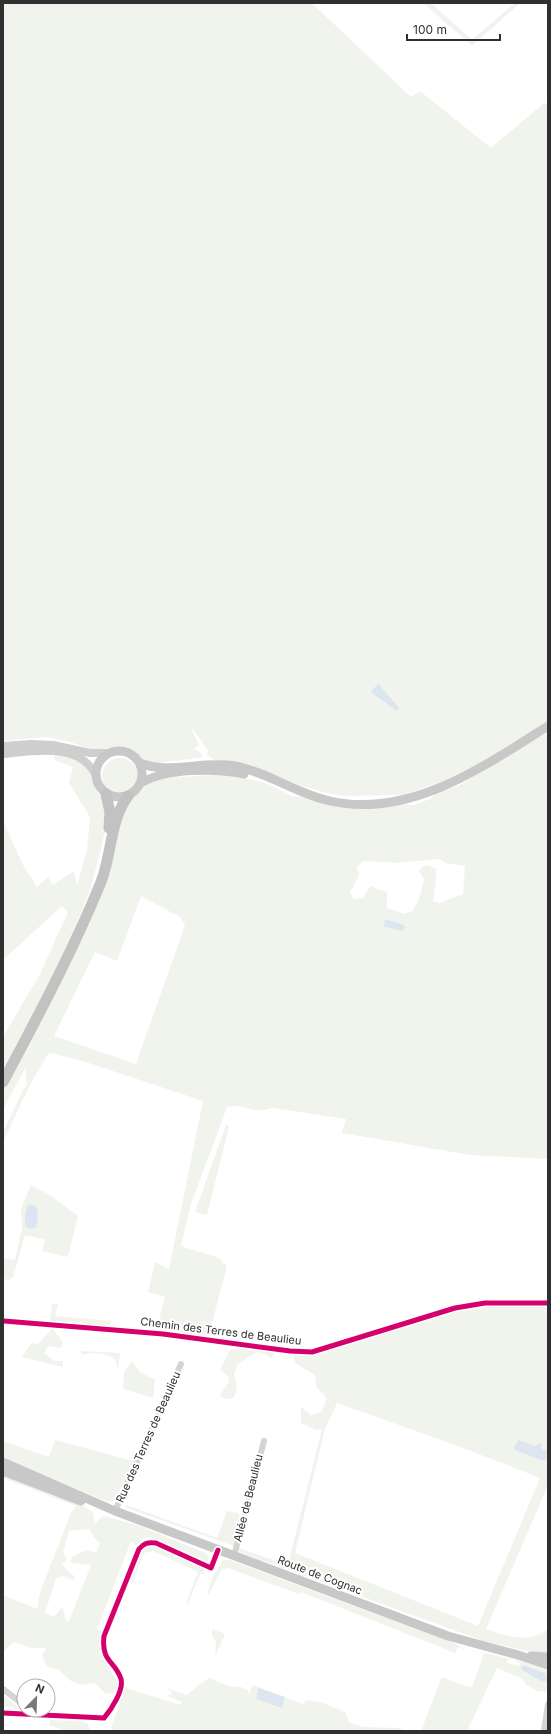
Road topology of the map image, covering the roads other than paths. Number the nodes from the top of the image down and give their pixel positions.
1 (548, 726) edge
2 (3, 746) edge
3 (108, 753) junction
4 (3, 754) edge
5 (140, 763) junction
6 (95, 774) junction
7 (141, 783) junction
8 (280, 784) junction
9 (106, 794) junction
10 (128, 796) junction
11 (95, 893) junction
12 (3, 1082) edge
13 (548, 1303) edge
14 (4, 1321) dead end
15 (181, 1364) dead end
16 (264, 1441) dead end
17 (3, 1462) edge
18 (3, 1471) edge
19 (115, 1511) junction
20 (218, 1550) junction
21 (234, 1556) junction
22 (518, 1655) junction
23 (548, 1657) edge
24 (548, 1665) edge
25 (3, 1689) edge
26 (16, 1699) edge
27 (548, 1704) edge
28 (3, 1713) edge
29 (16, 1714) edge
30 (56, 1716) edge
31 (544, 1731) edge

1 - 8 main road
2 - 3 main road
3 - 5 main road
3 - 6 main road
4 - 6 main road
5 - 7 main road
5 - 8 main road
6 - 9 main road
7 - 8 main road
7 - 10 main road
9 - 10 main road
9 - 11 highway
10 - 11 highway
11 - 12 highway
13 - 14 street, Chemin des Terres de Beaulieu
15 - 19 street, Rue des Terres de Beaulieu
16 - 21 street, Allée de Beaulieu
17 - 19 main road, Route de Cognac
18 - 19 main road, Route de Cognac
19 - 20 main road, Route de Cognac
20 - 21 main road, Route de Cognac
20 - 30 street
21 - 22 main road, Route de Cognac
22 - 23 main road, Route de Cognac
22 - 24 main road, Route de Cognac
25 - 26 street
27 - 31 street
28 - 29 street

